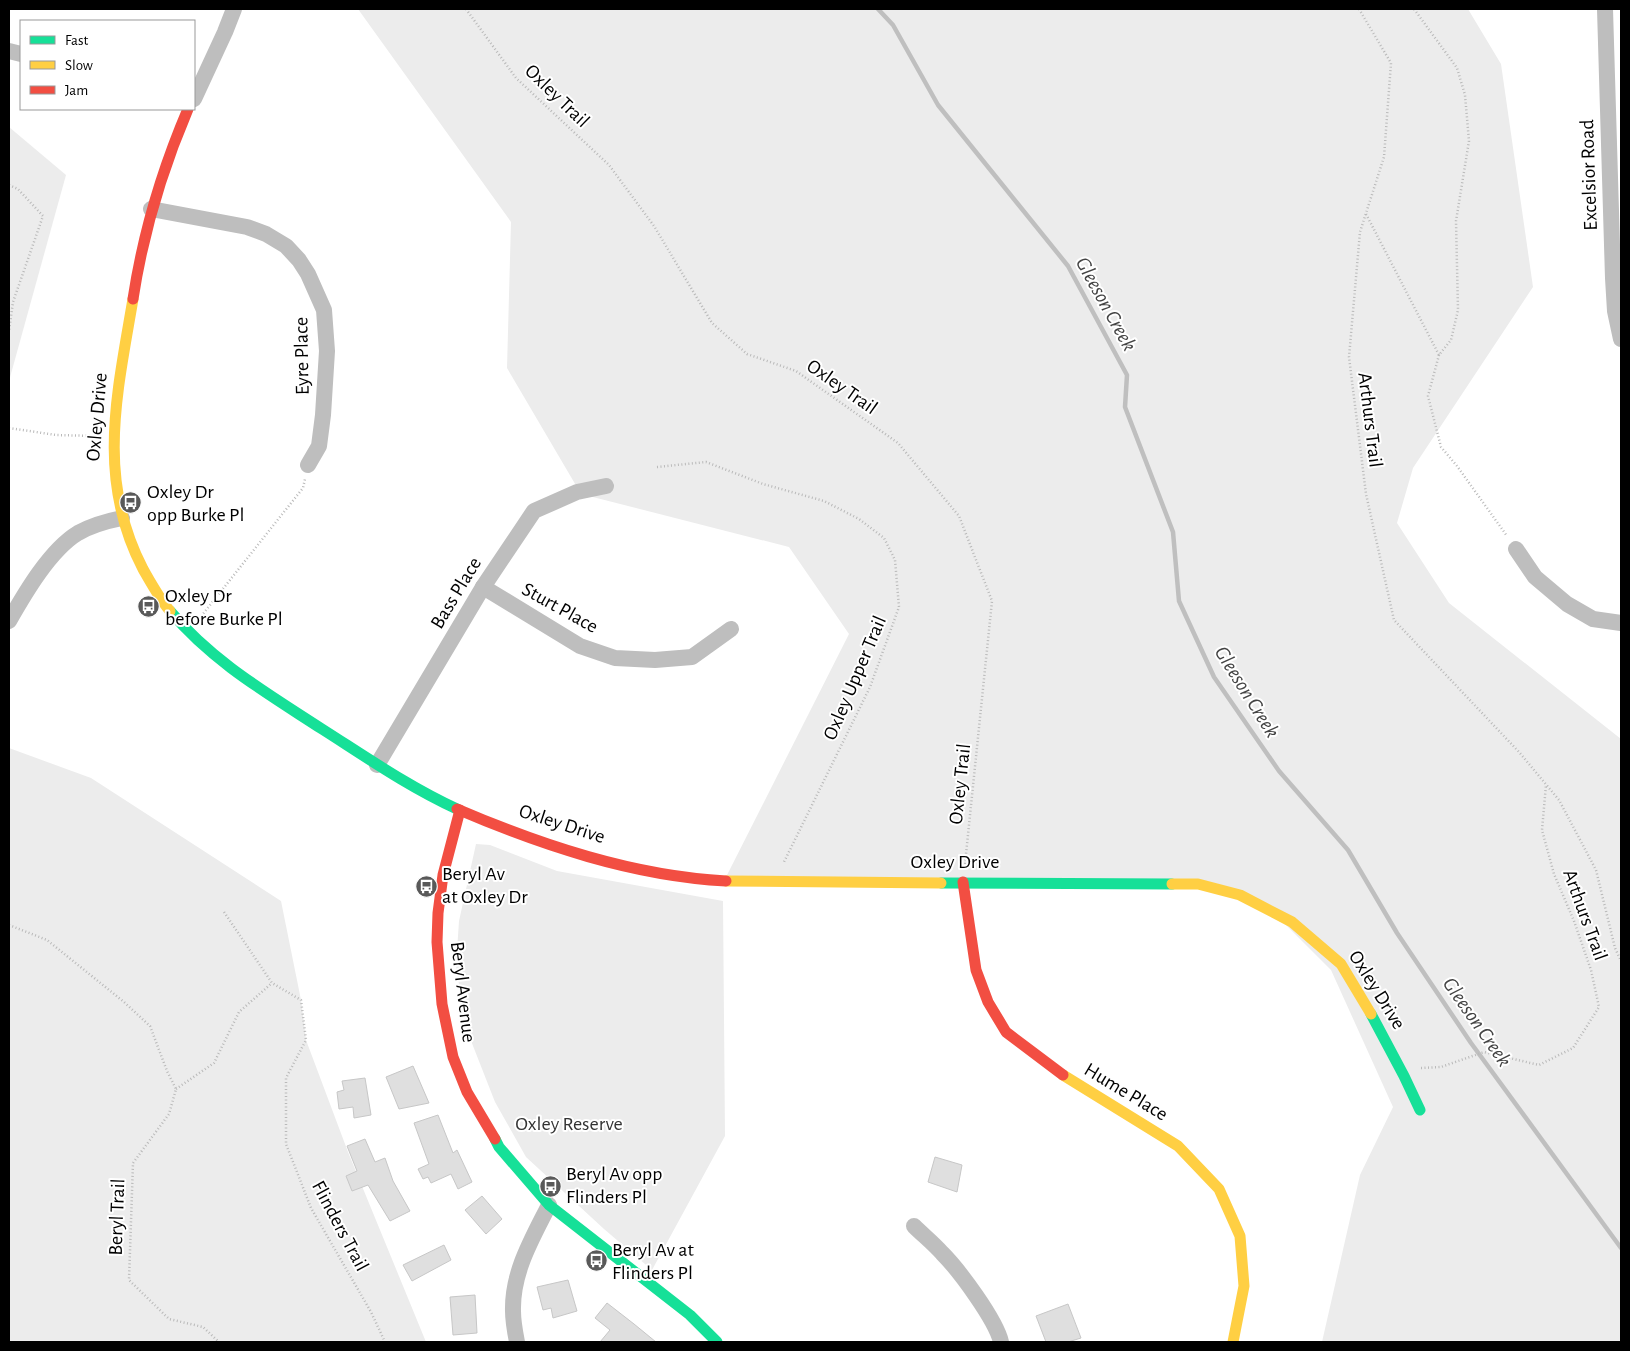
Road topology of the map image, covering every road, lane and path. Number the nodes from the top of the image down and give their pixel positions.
1 (234, 9) edge
2 (466, 9) edge
3 (1359, 9) edge
4 (1414, 9) edge
5 (1605, 9) edge
6 (198, 81) edge
7 (195, 94) edge
8 (188, 110) edge
9 (9, 185) edge
10 (151, 208) junction
11 (1366, 214) junction
12 (9, 331) edge
13 (1621, 339) edge
14 (1438, 355) junction
15 (9, 428) edge
16 (113, 437) junction
17 (308, 465) joint
18 (657, 467) dead end
19 (606, 486) dead end
20 (122, 518) junction
21 (1516, 549) joint
22 (483, 587) junction
23 (9, 621) edge
24 (1621, 623) edge
25 (731, 629) dead end
26 (188, 632) junction
27 (377, 765) junction
28 (1546, 785) junction
29 (460, 810) junction
30 (774, 881) junction
31 (963, 882) junction
32 (224, 912) dead end
33 (9, 925) edge
34 (1621, 961) edge
35 (272, 983) junction
36 (1404, 1076) junction
37 (176, 1089) junction
38 (1420, 1110) dead end
39 (549, 1205) junction
40 (914, 1226) dead end
41 (219, 1342) edge
42 (385, 1342) edge
43 (517, 1342) edge
44 (717, 1342) edge
45 (1001, 1342) edge
46 (1233, 1342) edge

1 - 6 street
2 - 31 path, Oxley Trail
3 - 11 path, Arthurs Trail
4 - 14 path
5 - 13 street, Excelsior Road
6 - 7 street
8 - 10 street, Oxley Drive
9 - 12 path
10 - 16 street, Oxley Drive
10 - 17 street, Eyre Place
11 - 14 path
11 - 28 path, Arthurs Trail
14 - 21 path
15 - 16 path
16 - 20 street, Oxley Drive
17 - 26 path
18 - 30 path, Oxley Upper Trail
19 - 22 street, Bass Place
20 - 23 street
20 - 26 street, Oxley Drive
21 - 24 street
22 - 25 street, Sturt Place
22 - 27 street, Bass Place
26 - 27 street, Oxley Drive
27 - 29 street, Oxley Drive
28 - 34 path, Arthurs Trail
28 - 36 path, Arthurs Trail
29 - 30 street, Oxley Drive
29 - 39 street, Beryl Avenue
30 - 31 street, Oxley Drive
31 - 36 street, Oxley Drive
31 - 46 street, Hume Place
32 - 35 path, Flinders Trail
33 - 37 path
35 - 37 path
35 - 42 path, Flinders Trail
36 - 38 street, Oxley Drive
37 - 41 path, Beryl Trail
39 - 43 street
39 - 44 street, Beryl Avenue
40 - 45 street

